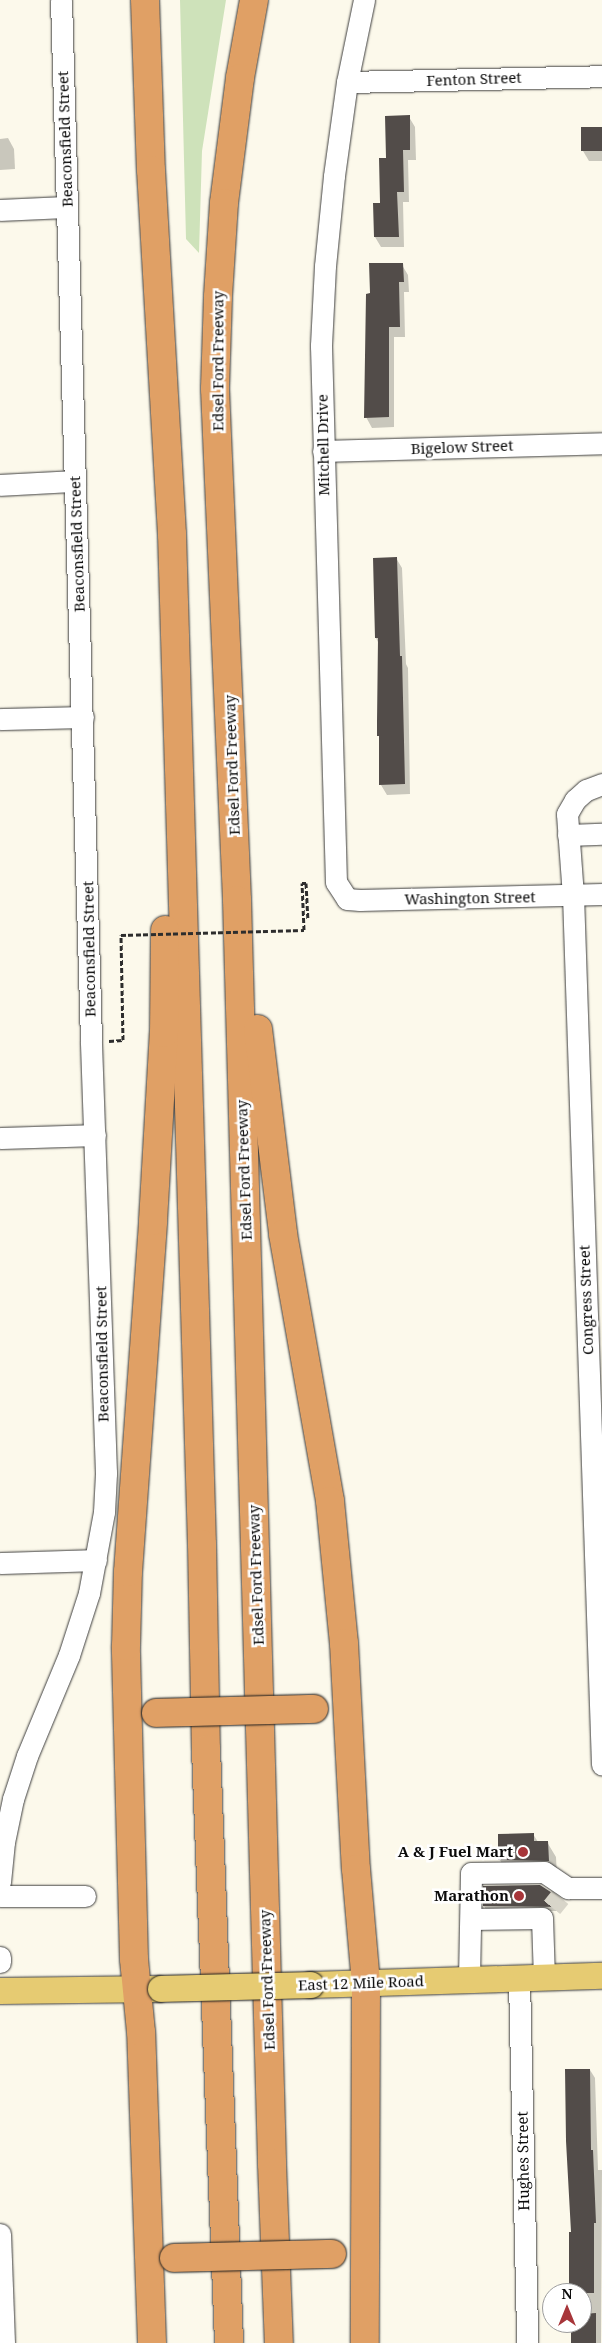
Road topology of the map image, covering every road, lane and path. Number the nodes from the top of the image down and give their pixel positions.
1 (61, 0) edge
2 (144, 0) edge
3 (254, 0) edge
4 (364, 0) edge
5 (602, 76) edge
6 (347, 82) junction
7 (66, 207) junction
8 (0, 210) edge
9 (602, 443) edge
10 (322, 451) junction
11 (75, 481) junction
12 (0, 485) edge
13 (172, 534) junction
14 (83, 717) junction
15 (0, 719) edge
16 (602, 784) edge
17 (602, 834) edge
18 (568, 835) junction
19 (341, 893) joint
20 (602, 894) edge
21 (574, 895) junction
22 (237, 900) junction
23 (308, 919) dead end
24 (91, 1041) junction
25 (95, 1135) junction
26 (0, 1138) edge
27 (96, 1560) junction
28 (0, 1563) edge
29 (349, 1728) junction
30 (128, 1734) junction
31 (602, 1765) edge
32 (0, 1882) edge
33 (602, 1888) edge
34 (0, 1896) edge
35 (85, 1896) dead end
36 (556, 1903) junction
37 (471, 1919) junction
38 (0, 1957) edge
39 (0, 1962) edge
40 (602, 1976) edge
41 (531, 1978) junction
42 (469, 1979) junction
43 (366, 1984) junction
44 (149, 1989) junction
45 (0, 1991) edge
46 (366, 2229) junction
47 (0, 2234) edge
48 (147, 2236) junction
49 (4, 2343) edge
50 (152, 2343) edge
51 (229, 2343) edge
52 (279, 2343) edge
53 (366, 2343) edge
54 (527, 2343) edge

1 - 7 street, Beaconsfield Street
2 - 13 highway
3 - 22 highway, Edsel Ford Freeway
4 - 6 street, Mitchell Drive
5 - 6 street, Fenton Street
6 - 10 street, Mitchell Drive
7 - 8 street
7 - 11 street, Beaconsfield Street
9 - 10 street, Bigelow Street
10 - 19 street, Mitchell Drive
11 - 12 street
11 - 14 street, Beaconsfield Street
13 - 30 highway
13 - 51 highway
14 - 15 street
14 - 24 street, Beaconsfield Street
16 - 18 street, Congress Street
17 - 18 street
18 - 21 street, Congress Street
19 - 21 street, Washington Street
20 - 21 street, Washington Street
21 - 31 street, Congress Street
22 - 29 highway
22 - 52 highway, Edsel Ford Freeway
23 - 24 path, bridge
24 - 25 street, Beaconsfield Street
25 - 26 street
25 - 27 street, Beaconsfield Street
27 - 28 street
27 - 32 street, Beaconsfield Street
29 - 30 highway, bridge
29 - 43 highway
30 - 44 highway
33 - 36 street
34 - 35 street
36 - 37 street
36 - 37 street
36 - 41 street, Hughes Street
37 - 42 street
38 - 39 street
40 - 41 main road, East 12 Mile Road
41 - 42 main road, East 12 Mile Road
41 - 54 street, Hughes Street
42 - 43 main road, East 12 Mile Road
43 - 44 main road, East 12 Mile Road, bridge
43 - 46 highway
44 - 45 main road, East 12 Mile Road
44 - 48 highway
46 - 48 highway, bridge
46 - 53 highway
47 - 49 street
48 - 50 highway

